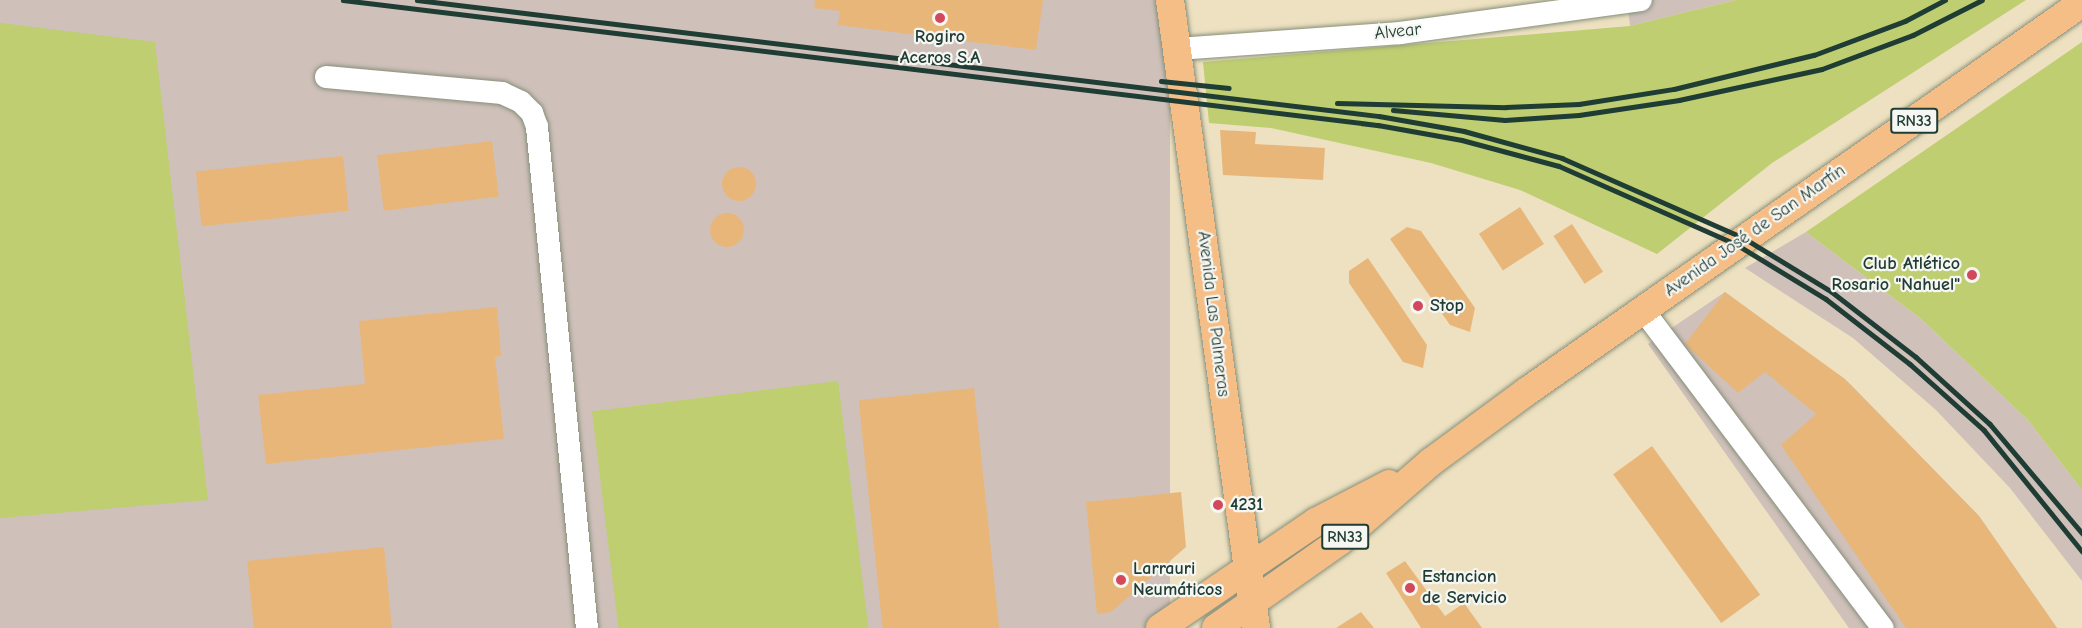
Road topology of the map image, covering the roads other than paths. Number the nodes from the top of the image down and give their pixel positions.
1 (1170, 0) edge
2 (1641, 0) edge
3 (1616, 2) edge
4 (2082, 3) edge
5 (1178, 49) junction
6 (326, 77) dead end
7 (1643, 310) junction
8 (1431, 462) junction
9 (1246, 569) junction
10 (1254, 616) edge
11 (587, 628) edge
12 (1160, 628) edge
13 (1216, 628) edge
14 (1883, 628) edge

1 - 5 main road, Avenida Las Palmeras
2 - 3 street, Alvear
3 - 5 street, Alvear
4 - 7 main road, Avenida José de San Martín / RN33
5 - 9 main road, Avenida Las Palmeras
6 - 11 street
7 - 8 main road, Avenida José de San Martín / RN33
7 - 14 street
8 - 9 main road, Avenida José de San Martín / RN33
8 - 10 main road, Avenida José de San Martín / RN33
9 - 10 main road, Avenida Las Palmeras
9 - 12 main road, RN33
10 - 13 main road, RN33

